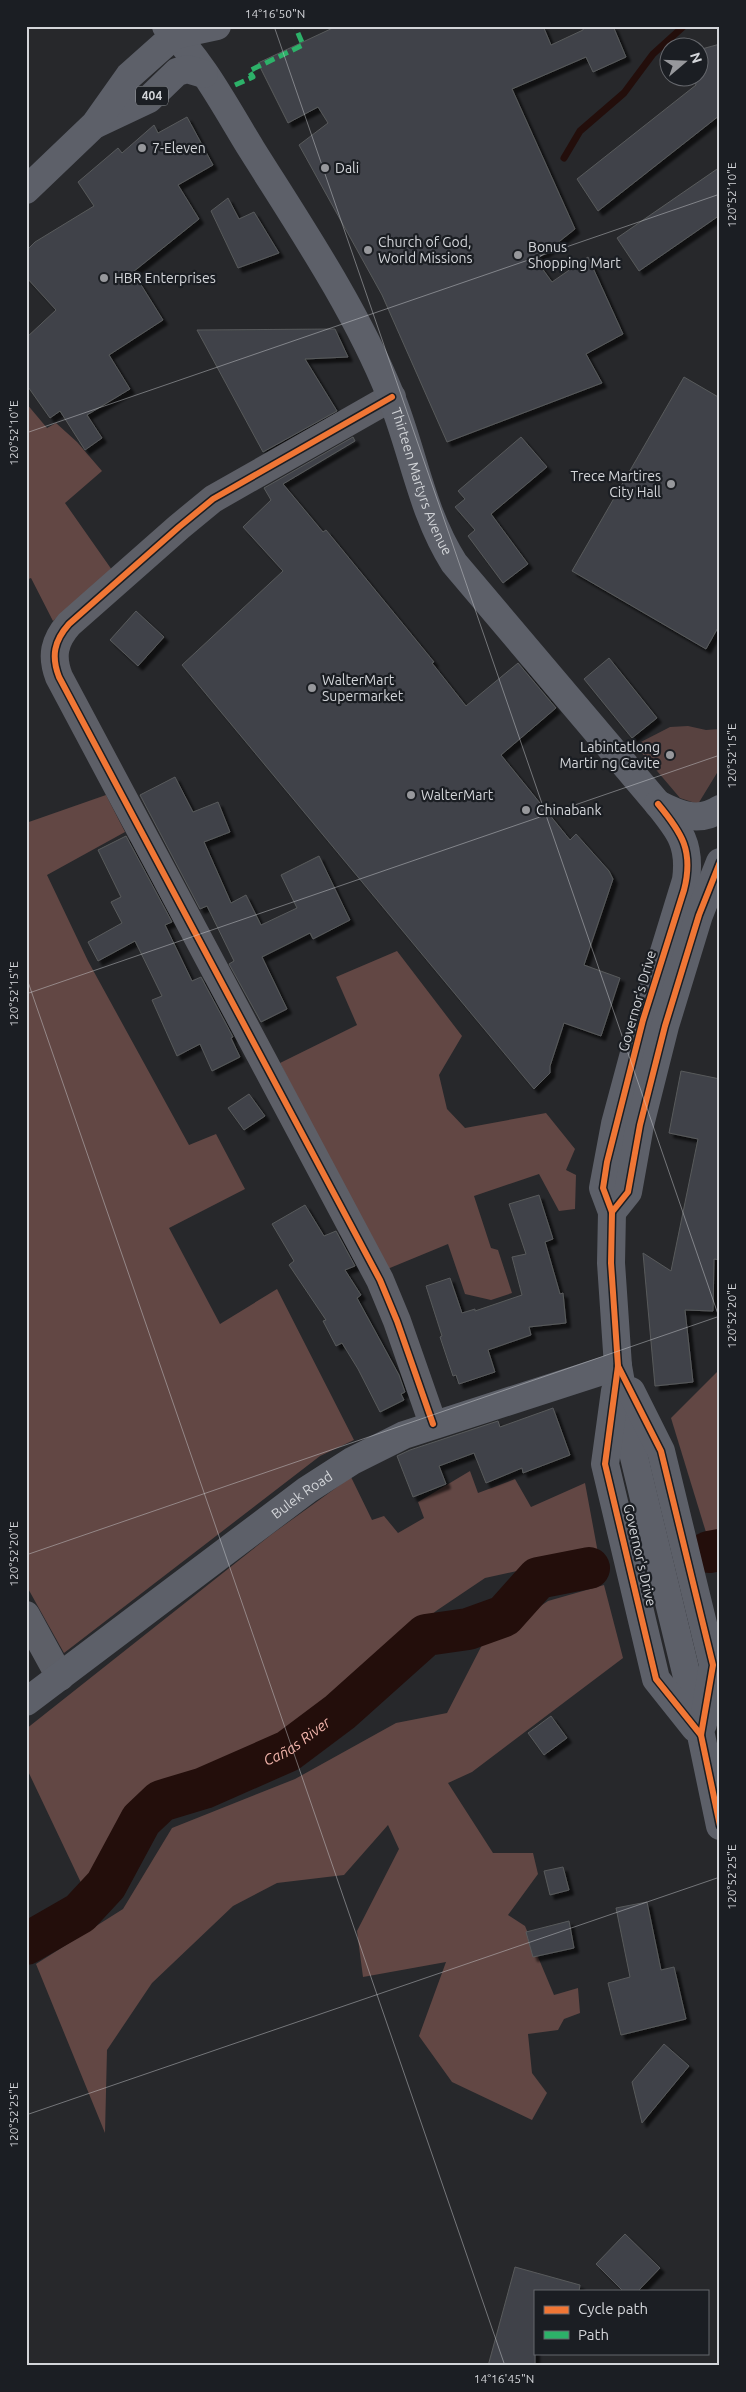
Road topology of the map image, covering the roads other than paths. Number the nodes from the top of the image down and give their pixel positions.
1 (215, 27) edge
2 (170, 31) edge
3 (204, 74) junction
4 (95, 124) junction
5 (26, 190) edge
6 (392, 397) junction
7 (658, 804) junction
8 (720, 808) edge
9 (720, 862) edge
10 (612, 1212) junction
11 (618, 1366) junction
12 (433, 1424) junction
13 (26, 1615) edge
14 (60, 1677) junction
15 (26, 1702) edge
16 (701, 1735) junction
17 (720, 1826) edge

1 - 2 main road
1 - 3 main road
2 - 3 main road, Thirteen Martyrs Avenue
2 - 4 main road, 404
3 - 4 main road, 404
3 - 6 main road, Thirteen Martyrs Avenue
4 - 5 main road, 404
6 - 7 main road, Thirteen Martyrs Avenue
6 - 12 street
7 - 8 main road
7 - 10 main road, Governor's Drive
9 - 10 main road
10 - 11 main road, Governor's Drive
11 - 12 main road, Bulek Road
11 - 16 main road, Governor's Drive
11 - 16 main road, Governor's Drive
11 - 16 main road, Governor's Drive
12 - 14 main road, Bulek Road
13 - 14 street
14 - 15 main road, Bulek Road
16 - 17 main road, Governor's Drive

